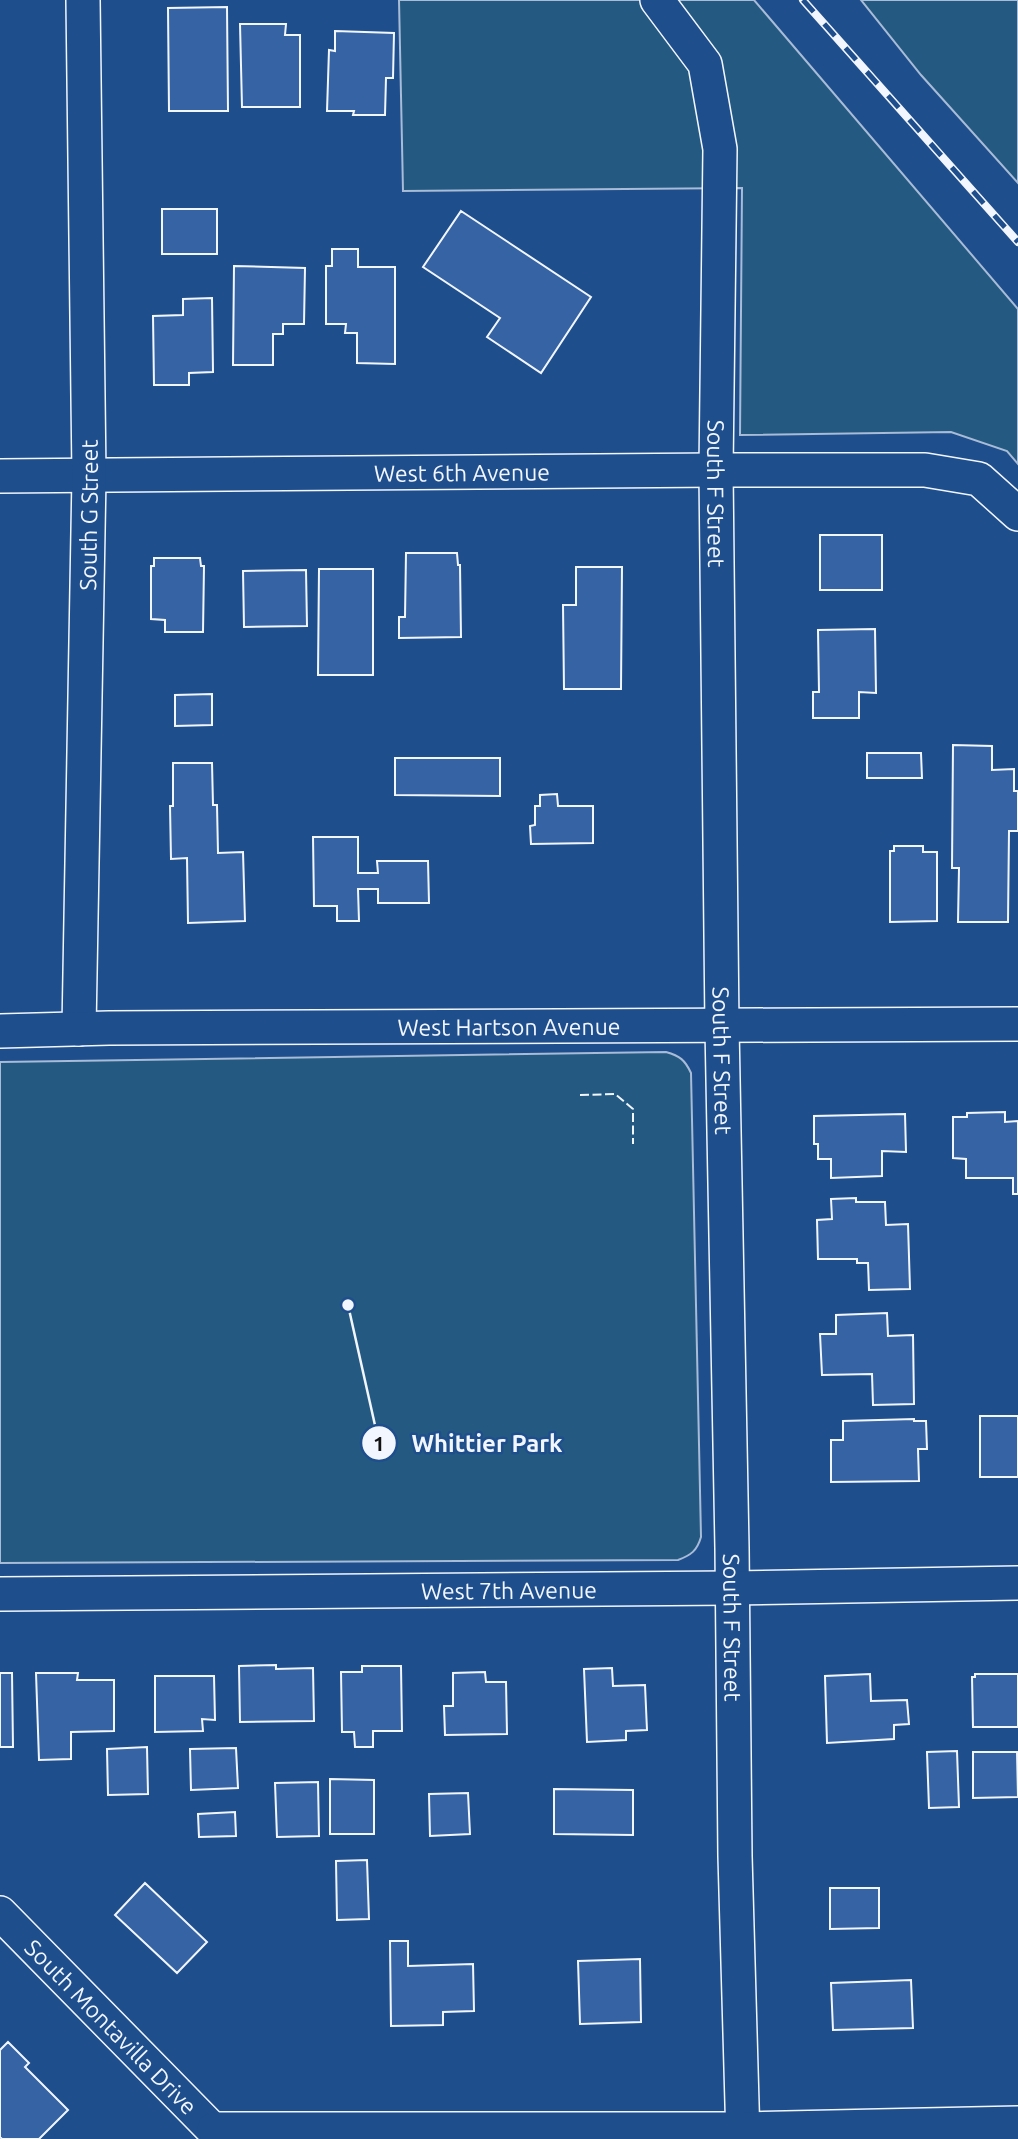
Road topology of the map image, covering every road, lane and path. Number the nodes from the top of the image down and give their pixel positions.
1 (83, 0) edge
2 (657, 0) edge
3 (716, 470) junction
4 (0, 476) edge
5 (89, 476) junction
6 (1018, 514) edge
7 (1018, 1024) edge
8 (722, 1027) junction
9 (79, 1029) junction
10 (0, 1031) edge
11 (1018, 1583) edge
12 (732, 1588) junction
13 (0, 1594) edge
14 (0, 1913) edge
15 (1018, 2123) edge
16 (218, 2134) edge
17 (742, 2134) edge

1 - 5 street, South G Street
2 - 3 street, South F Street
3 - 5 street, West 6th Avenue
3 - 6 street, West 6th Avenue
3 - 8 street, South F Street
4 - 5 street, West 6th Avenue
5 - 9 street, South G Street
7 - 8 street, West Hartson Avenue
8 - 9 street, West Hartson Avenue
8 - 12 street, South F Street
9 - 10 street, West Hartson Avenue
11 - 12 street, West 7th Avenue
12 - 13 street, West 7th Avenue
12 - 17 street, South F Street
14 - 16 street, South Montavilla Drive
15 - 17 street
16 - 17 street

